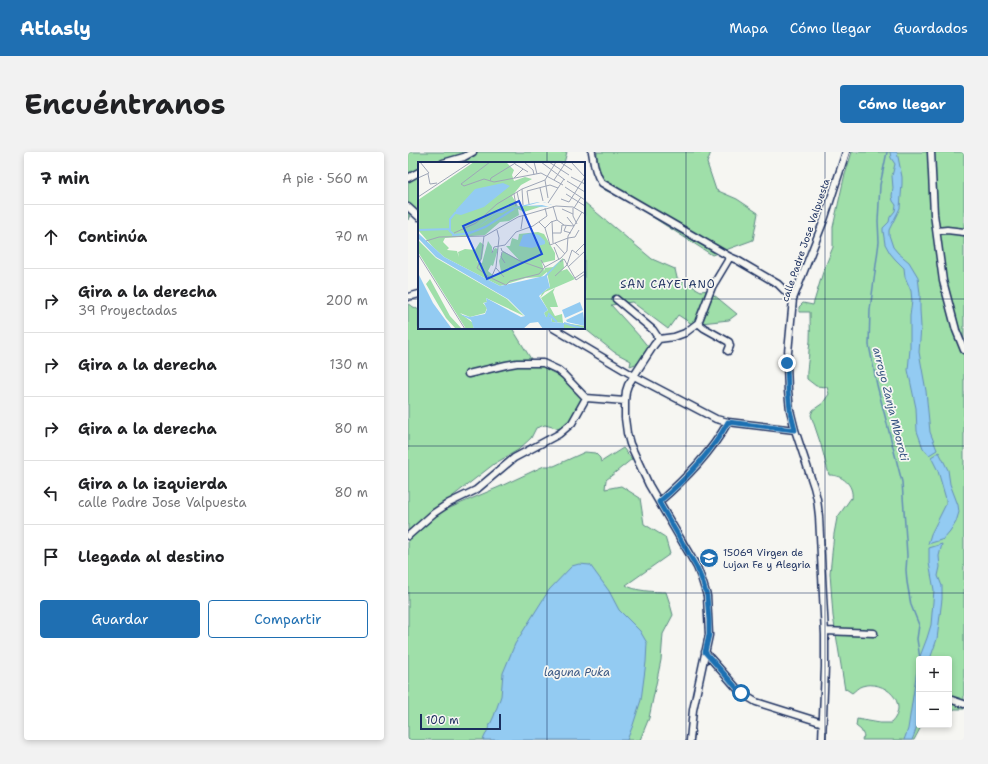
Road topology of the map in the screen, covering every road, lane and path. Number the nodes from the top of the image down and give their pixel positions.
1 (473, 152) edge
2 (592, 152) edge
3 (846, 152) edge
4 (930, 152) edge
5 (446, 162) edge
6 (418, 173) edge
7 (408, 178) edge
8 (408, 207) edge
9 (418, 216) edge
10 (936, 231) junction
11 (964, 232) edge
12 (730, 257) junction
13 (418, 294) edge
14 (408, 297) edge
15 (616, 299) dead end
16 (794, 299) junction
17 (698, 323) junction
18 (555, 329) edge
19 (659, 339) junction
20 (964, 350) edge
21 (728, 351) dead end
22 (468, 374) dead end
23 (634, 376) junction
24 (586, 398) junction
25 (625, 401) junction
26 (728, 422) junction
27 (795, 430) junction
28 (659, 502) junction
29 (408, 536) edge
30 (825, 631) junction
31 (874, 633) dead end
32 (705, 652) junction
33 (952, 700) edge
34 (964, 704) edge
35 (822, 723) junction
36 (690, 740) edge
37 (822, 740) edge

1 - 5 street
2 - 12 street
3 - 16 street, calle Padre Jose Valpuesta
4 - 10 street
6 - 7 street
8 - 9 street
10 - 11 street
10 - 20 street
12 - 16 street
12 - 17 street
13 - 14 street
15 - 19 street
16 - 27 street, calle Padre Jose Valpuesta
17 - 19 street
17 - 21 street
18 - 23 street
19 - 23 street
22 - 24 street
23 - 25 street
23 - 26 street
24 - 25 street
24 - 29 street
25 - 28 street
26 - 27 street
26 - 28 street
27 - 30 street, calle Padre Jose Valpuesta
28 - 32 street
30 - 31 street
30 - 35 street, calle Padre Jose Valpuesta
32 - 35 street
32 - 36 street
33 - 34 street
35 - 37 street, calle Padre Jose Valpuesta

